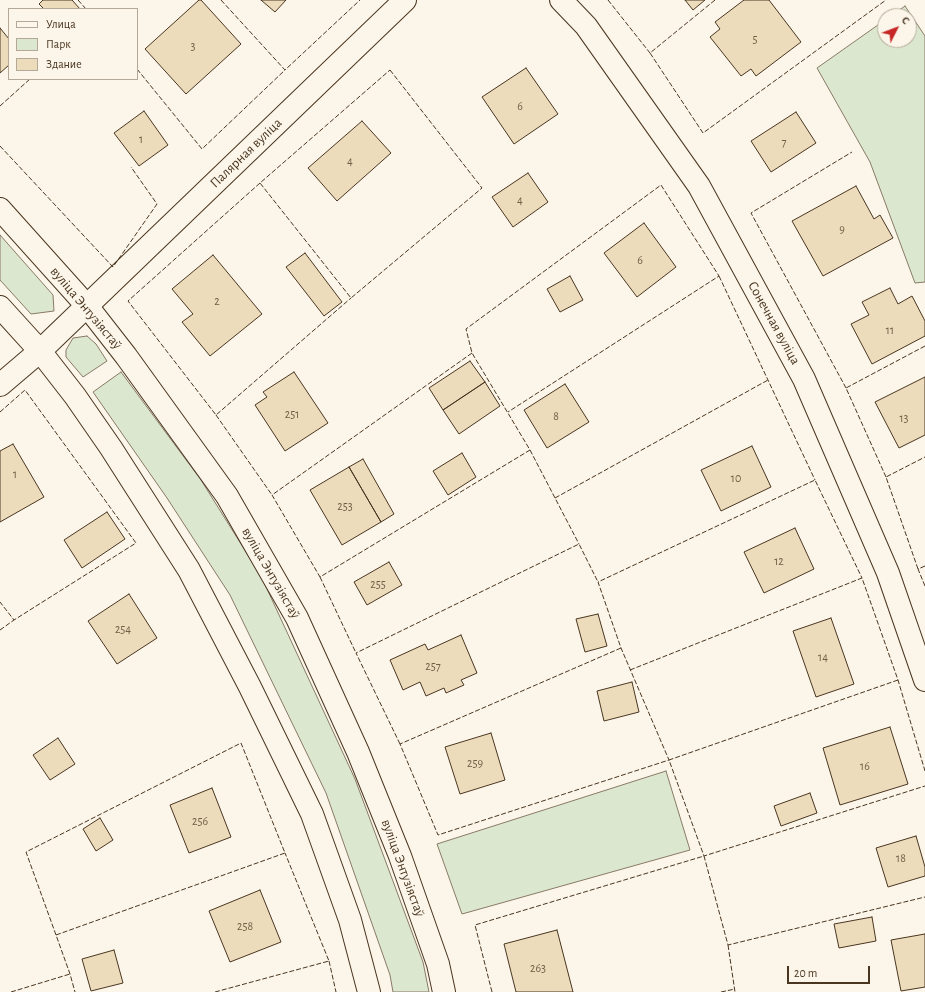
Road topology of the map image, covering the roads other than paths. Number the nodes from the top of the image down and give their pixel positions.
1 (405, 0) edge
2 (561, 0) edge
3 (0, 209) edge
4 (87, 306) junction
5 (0, 307) edge
6 (40, 351) junction
7 (0, 385) edge
8 (925, 680) edge
9 (369, 992) edge
10 (444, 992) edge

1 - 4 street, Палярная вуліца
2 - 8 street, Сонечная вуліца
3 - 4 street, вуліца Энтузіястаў
4 - 6 street, Палярная вуліца
4 - 10 street, вуліца Энтузіястаў
5 - 6 street
6 - 7 street, Палярная вуліца
6 - 9 street

